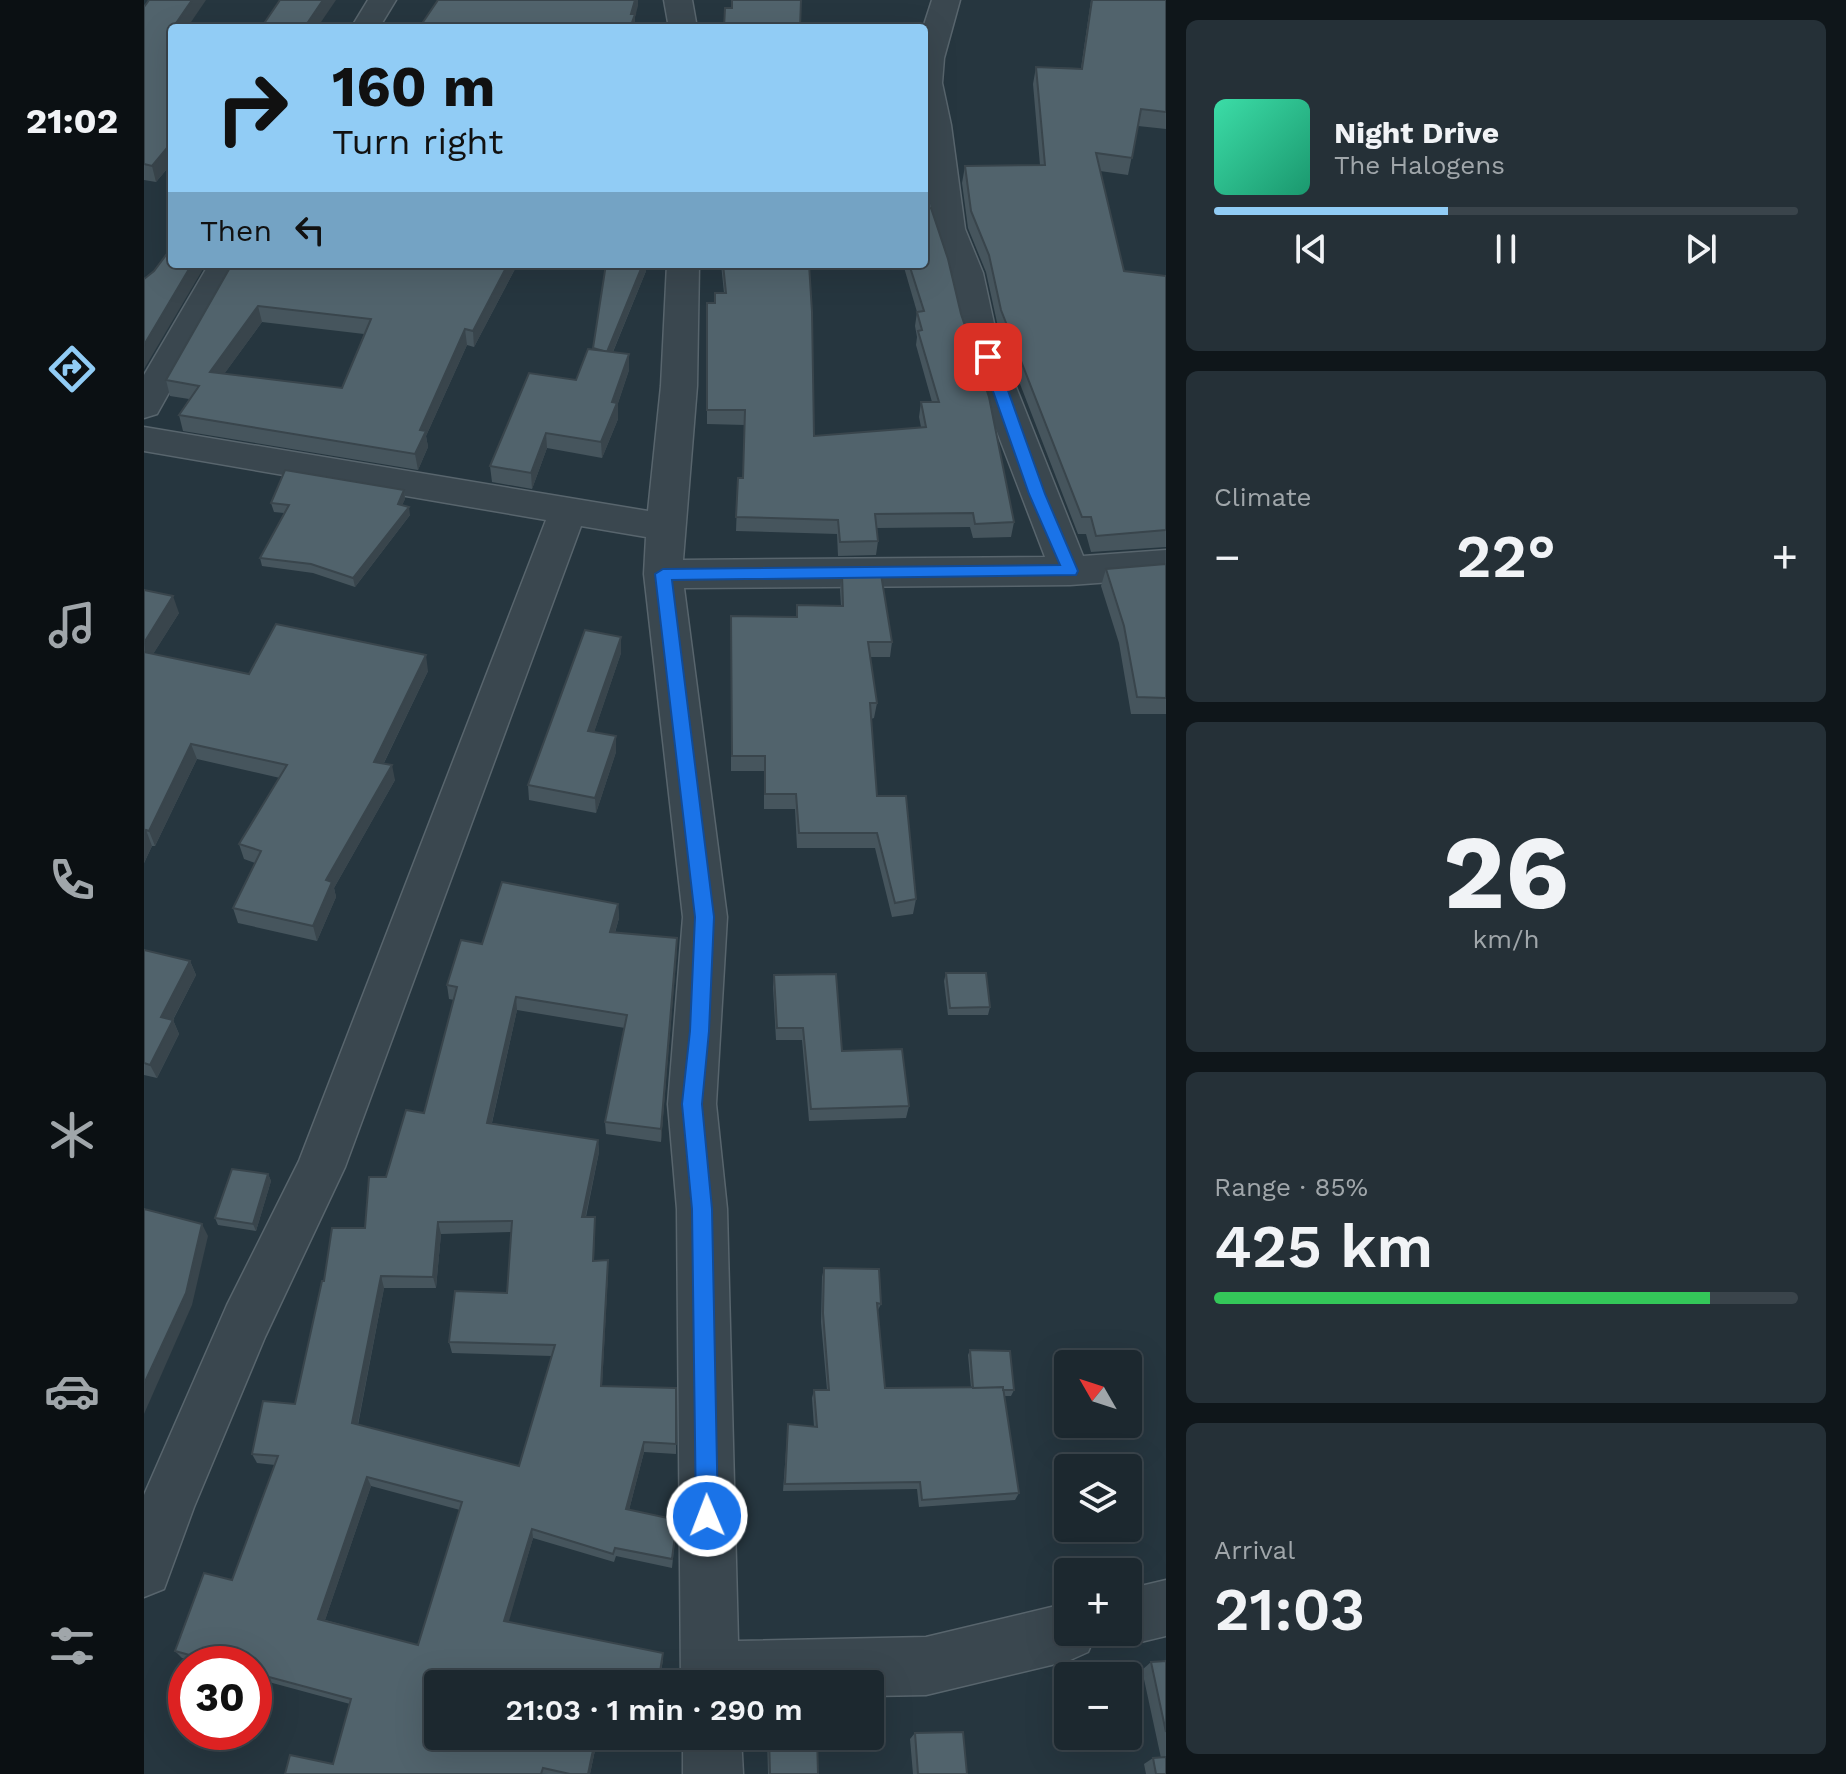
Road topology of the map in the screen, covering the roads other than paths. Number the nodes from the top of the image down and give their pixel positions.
1 (382, 0) edge
2 (678, 0) edge
3 (946, 0) edge
4 (367, 24) edge
5 (682, 24) edge
6 (928, 70) edge
7 (928, 88) edge
8 (223, 268) edge
9 (683, 268) edge
10 (144, 406) edge
11 (144, 439) edge
12 (567, 513) junction
13 (665, 527) junction
14 (1166, 564) edge
15 (1070, 571) junction
16 (663, 574) junction
17 (144, 1569) edge
18 (1166, 1608) edge
19 (1142, 1614) edge
20 (1054, 1635) edge
21 (710, 1670) edge
22 (847, 1670) edge
23 (712, 1750) edge
24 (713, 1774) edge

1 - 4 street
2 - 5 street
3 - 6 street
7 - 15 street
8 - 10 street
9 - 13 street
11 - 12 street
12 - 13 street
12 - 17 street
13 - 16 street
14 - 15 street
15 - 16 street
16 - 21 street
18 - 19 street
20 - 22 street
23 - 24 street

